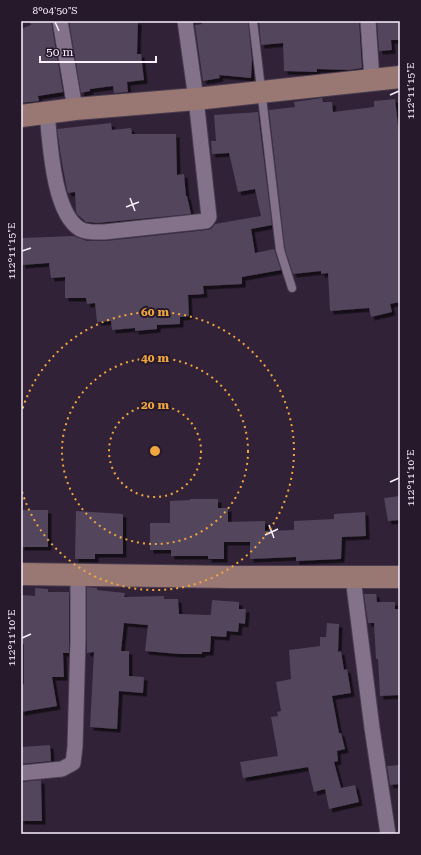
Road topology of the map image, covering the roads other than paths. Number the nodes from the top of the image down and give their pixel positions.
1 (60, 21) edge
2 (185, 21) edge
3 (253, 21) edge
4 (368, 21) edge
5 (400, 77) edge
6 (372, 80) junction
7 (261, 92) junction
8 (196, 99) junction
9 (76, 109) junction
10 (47, 113) junction
11 (21, 116) edge
12 (292, 288) dead end
13 (21, 574) edge
14 (78, 575) junction
15 (400, 577) edge
16 (353, 578) junction
17 (21, 773) edge
18 (388, 834) edge

1 - 9 street
2 - 8 street
3 - 7 lane
4 - 6 street
5 - 6 street
6 - 7 street
7 - 8 street
7 - 12 lane
8 - 9 street
8 - 10 street
9 - 10 street
10 - 11 street
13 - 14 street
14 - 16 street
14 - 17 street
15 - 16 street
16 - 18 street

